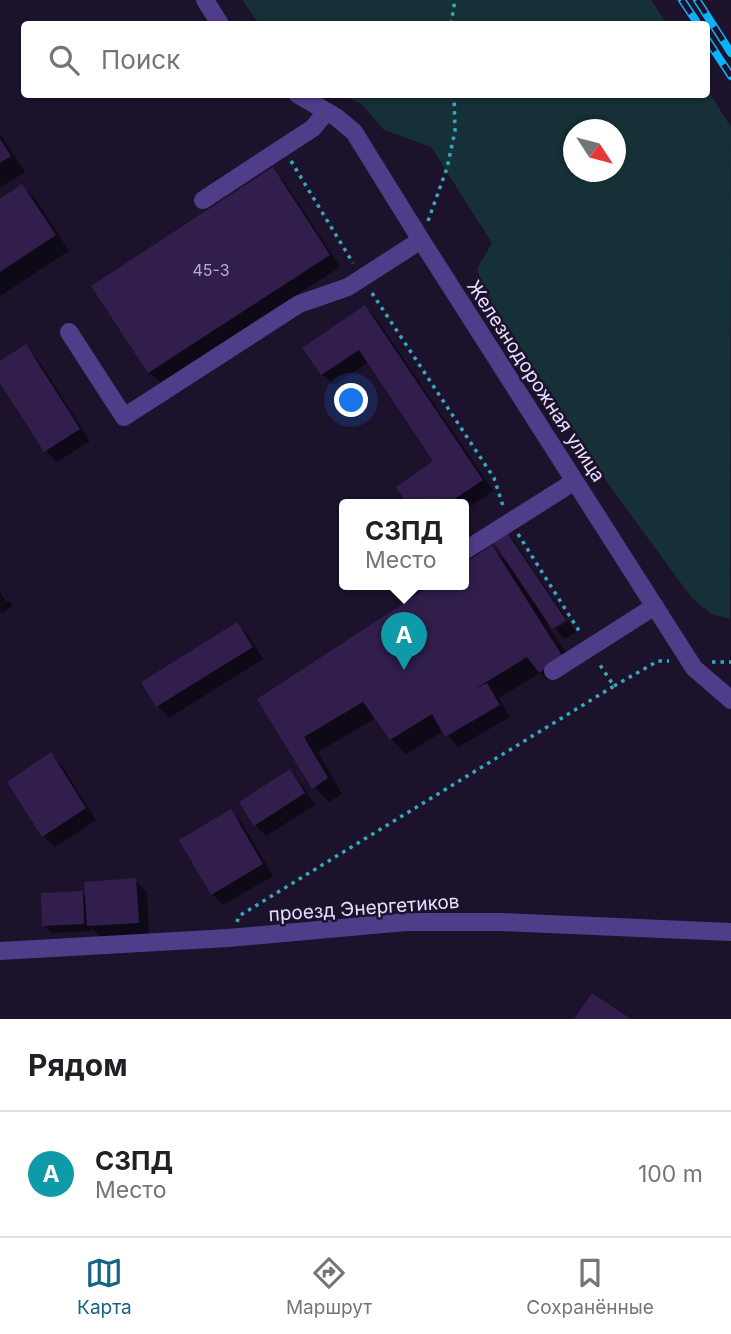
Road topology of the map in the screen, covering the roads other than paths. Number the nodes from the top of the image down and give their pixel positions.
1 (205, 0) edge
2 (218, 21) edge
3 (303, 98) edge
4 (326, 112) junction
5 (203, 201) dead end
6 (421, 240) junction
7 (69, 332) dead end
8 (575, 481) junction
9 (469, 548) edge
10 (655, 606) junction
11 (553, 671) dead end
12 (731, 700) edge
13 (731, 932) edge
14 (0, 951) edge

1 - 2 street
3 - 4 street, Железнодорожная улица
4 - 5 street
4 - 6 street, Железнодорожная улица
6 - 7 street
6 - 8 street, Железнодорожная улица
8 - 9 street
8 - 10 street, Железнодорожная улица
10 - 11 street
10 - 12 street, Железнодорожная улица
13 - 14 street, проезд Энергетиков

